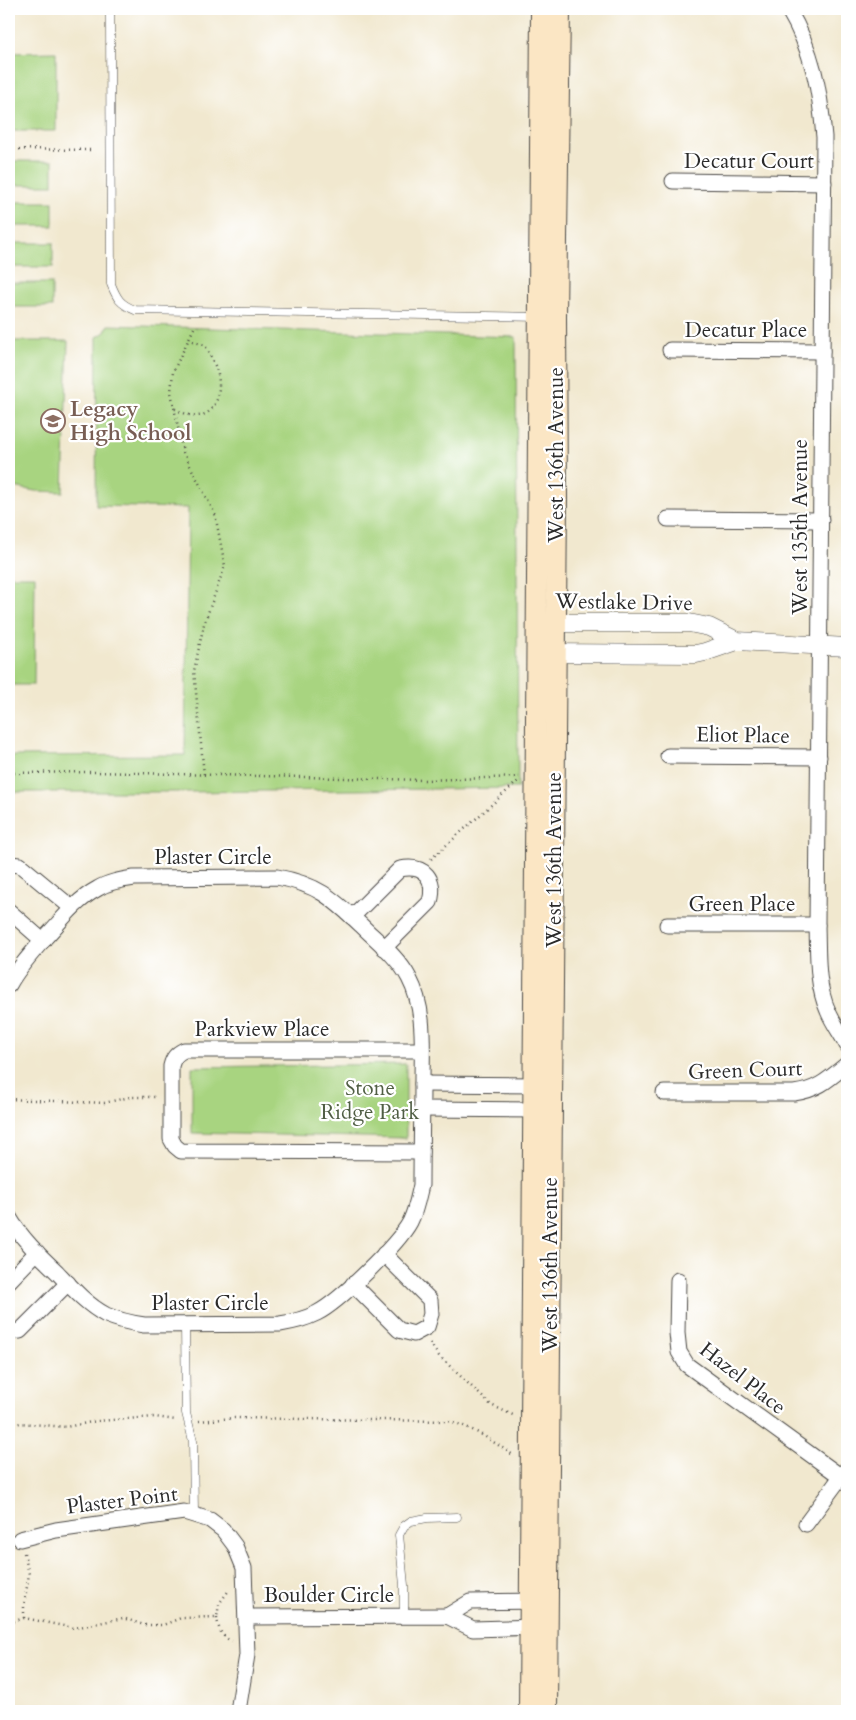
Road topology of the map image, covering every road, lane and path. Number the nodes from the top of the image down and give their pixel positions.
1 (112, 9) edge
2 (541, 9) edge
3 (546, 9) edge
4 (788, 9) edge
5 (560, 17) edge
6 (9, 149) edge
7 (92, 150) dead end
8 (673, 182) dead end
9 (824, 183) junction
10 (548, 317) junction
11 (194, 328) dead end
12 (188, 340) junction
13 (670, 350) dead end
14 (822, 351) junction
15 (174, 409) junction
16 (668, 519) dead end
17 (821, 520) junction
18 (547, 623) junction
19 (737, 640) junction
20 (820, 646) junction
21 (847, 648) edge
22 (546, 653) junction
23 (668, 756) dead end
24 (818, 758) junction
25 (9, 772) edge
26 (204, 775) junction
27 (9, 864) edge
28 (422, 871) junction
29 (72, 908) junction
30 (9, 911) edge
31 (352, 917) junction
32 (667, 924) dead end
33 (817, 925) junction
34 (43, 941) junction
35 (384, 948) junction
36 (9, 985) edge
37 (847, 1045) edge
38 (422, 1050) junction
39 (847, 1064) edge
40 (422, 1084) junction
41 (543, 1085) junction
42 (664, 1093) dead end
43 (171, 1097) junction
44 (9, 1099) edge
45 (422, 1109) junction
46 (543, 1110) junction
47 (421, 1152) junction
48 (9, 1217) edge
49 (37, 1252) junction
50 (384, 1254) junction
51 (678, 1280) dead end
52 (9, 1281) edge
53 (68, 1283) junction
54 (353, 1284) junction
55 (185, 1324) junction
56 (422, 1331) junction
57 (9, 1332) edge
58 (517, 1417) dead end
59 (188, 1421) junction
60 (9, 1426) edge
61 (514, 1455) dead end
62 (845, 1475) edge
63 (194, 1514) junction
64 (457, 1517) dead end
65 (806, 1524) dead end
66 (20, 1539) joint
67 (245, 1584) junction
68 (539, 1601) junction
69 (404, 1616) junction
70 (447, 1616) junction
71 (217, 1617) junction
72 (247, 1617) junction
73 (24, 1618) junction
74 (9, 1623) edge
75 (539, 1627) junction
76 (247, 1642) junction
77 (238, 1711) edge
78 (529, 1711) edge
79 (547, 1711) edge

1 - 10 lane
2 - 10 main road, West 136th Avenue
3 - 5 main road
4 - 9 street, West 135th Avenue
5 - 10 main road, West 136th Avenue
6 - 7 path
8 - 9 street, Decatur Court
9 - 14 street, West 135th Avenue
10 - 18 main road, West 136th Avenue
11 - 12 path
12 - 15 path
12 - 15 path
13 - 14 street, Decatur Place
14 - 17 street, West 135th Avenue
15 - 26 path
16 - 17 street
17 - 20 street, West 135th Avenue
18 - 19 street, Westlake Drive
18 - 22 main road, West 136th Avenue
19 - 20 street, Westlake Drive
19 - 22 street, Westlake Drive
20 - 21 street, Westlake Drive
20 - 24 street, West 135th Avenue
22 - 41 main road, West 136th Avenue
23 - 24 street, Eliot Place
24 - 33 street, West 135th Avenue
25 - 26 path
26 - 28 path
27 - 29 street
28 - 31 street
28 - 35 street
29 - 31 street, Plaster Circle
29 - 34 street, Plaster Circle
30 - 34 street
31 - 35 street, Plaster Circle
32 - 33 street, Green Place
33 - 37 street, West 135th Avenue
34 - 36 street, Plaster Circle
35 - 38 street, Plaster Circle
38 - 40 street, Plaster Circle
38 - 43 street, Parkview Place
39 - 42 street, Green Court
40 - 41 street
40 - 45 street, Plaster Circle
41 - 46 main road, West 136th Avenue
43 - 44 path
43 - 47 street, Parkview Place
45 - 46 street
45 - 47 street, Plaster Circle
46 - 68 main road, West 136th Avenue
47 - 50 street, Plaster Circle
48 - 49 street, Plaster Circle
49 - 52 street
49 - 53 street, Plaster Circle
50 - 54 street, Plaster Circle
50 - 56 street
51 - 62 street, Hazel Place
53 - 55 street, Plaster Circle
53 - 57 street
54 - 55 street, Plaster Circle
54 - 56 street
55 - 59 lane
56 - 58 path
59 - 60 path
59 - 61 path
59 - 63 lane
62 - 65 street
63 - 66 street, Plaster Point
63 - 67 street, Plaster Point
64 - 69 lane
66 - 73 path
67 - 71 path
67 - 72 street, Plaster Point
68 - 70 street
68 - 75 main road, West 136th Avenue
69 - 70 street, Boulder Circle
69 - 72 street, Boulder Circle
70 - 75 street, Boulder Circle
71 - 73 path
71 - 76 path
72 - 76 street, Boulder Circle
73 - 74 path
75 - 78 main road, West 136th Avenue
75 - 79 main road, West 136th Avenue
76 - 77 street, Boulder Circle

